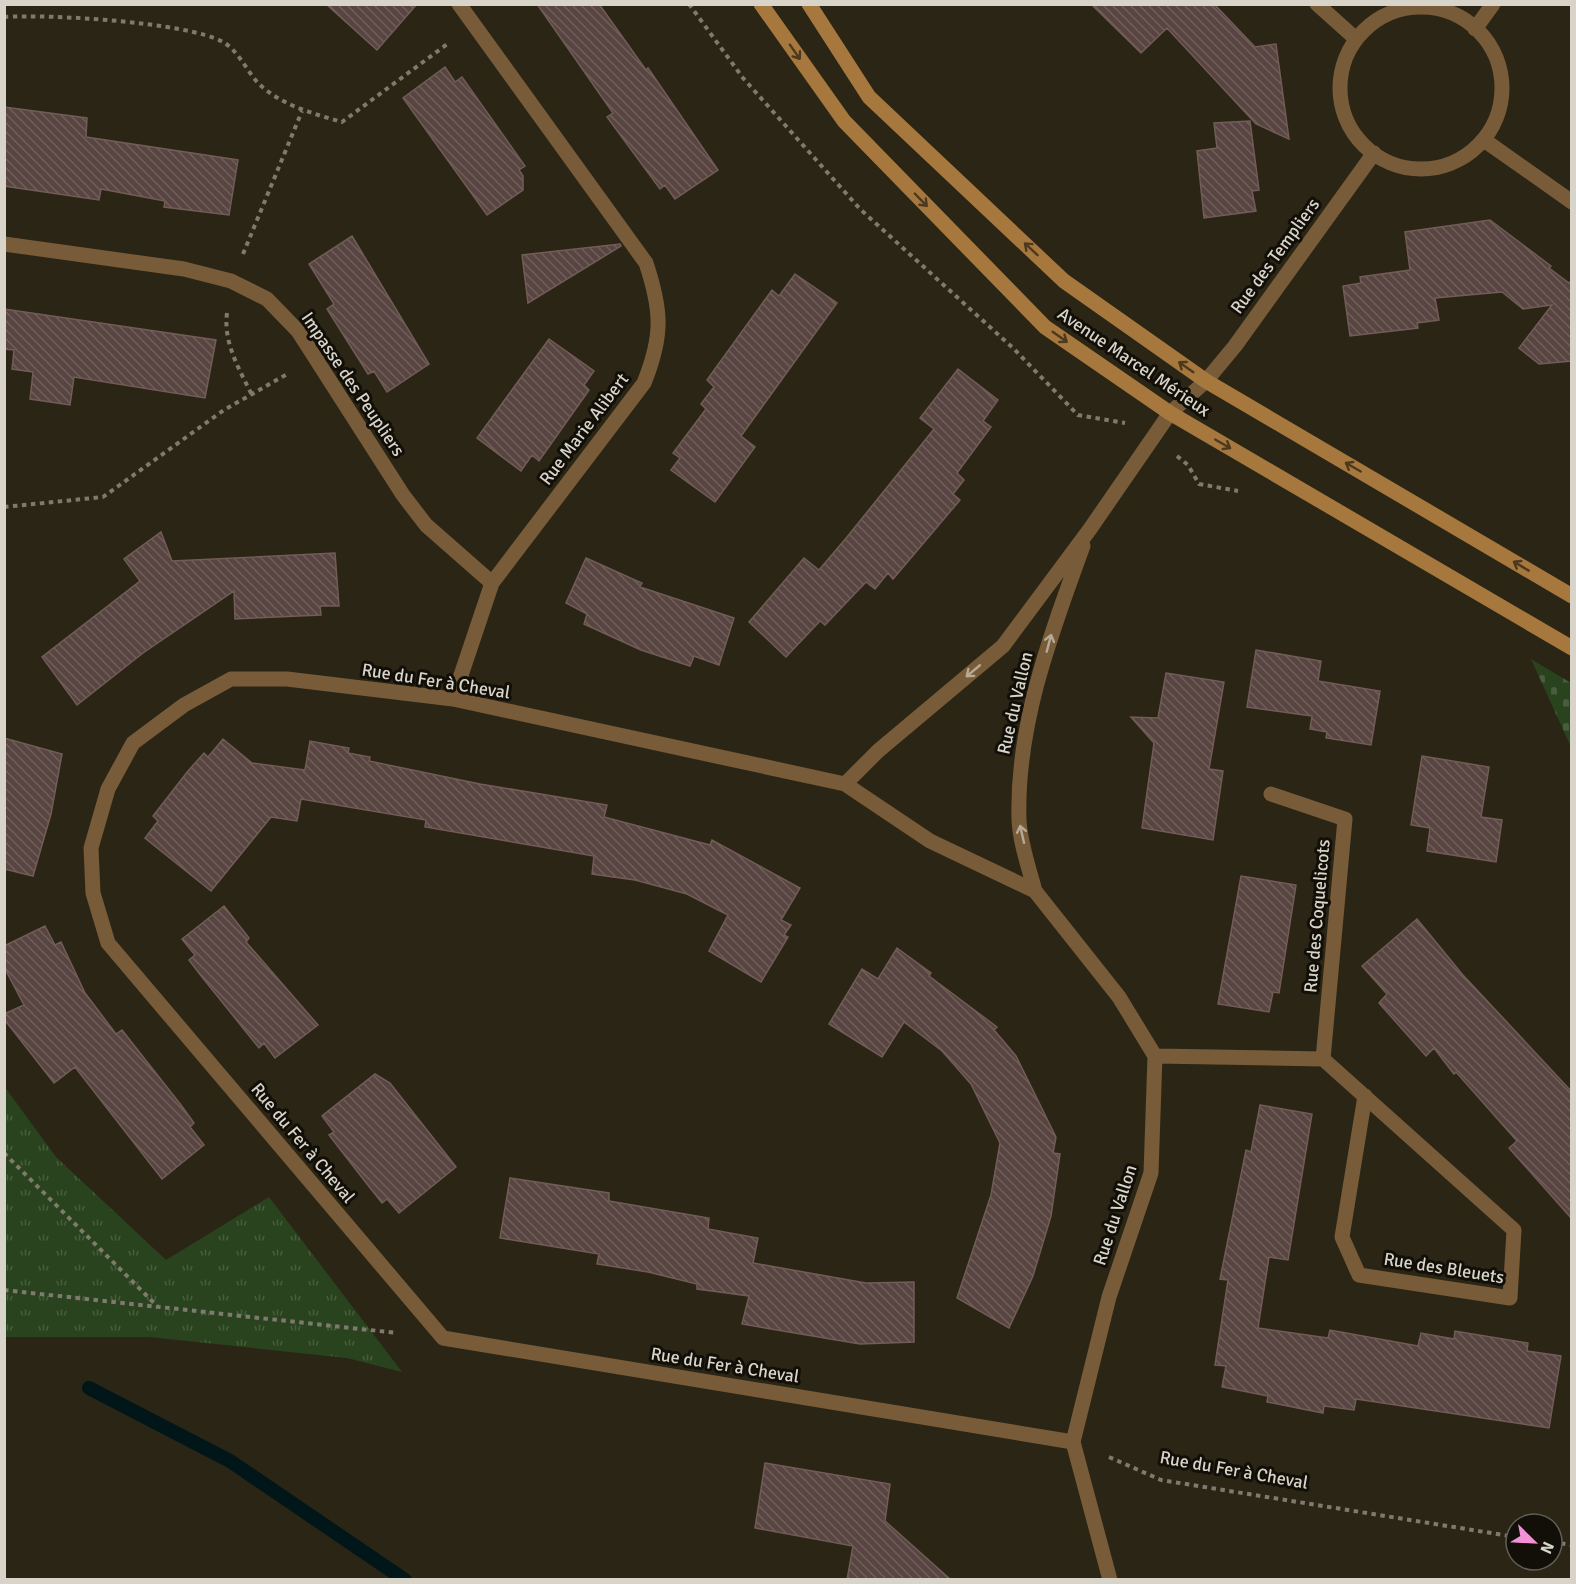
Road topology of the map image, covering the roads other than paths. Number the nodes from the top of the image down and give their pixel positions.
1 (459, 4) edge
2 (761, 4) edge
3 (810, 4) edge
4 (1317, 4) edge
5 (1493, 4) edge
6 (1475, 29) junction
7 (1356, 39) junction
8 (1484, 140) junction
9 (1374, 153) junction
10 (1572, 202) edge
11 (4, 244) edge
12 (1206, 381) junction
13 (1170, 413) junction
14 (1090, 529) junction
15 (492, 583) junction
16 (1572, 596) edge
17 (1572, 648) edge
18 (453, 699) junction
19 (845, 784) junction
20 (1271, 794) dead end
21 (930, 842) joint
22 (1035, 891) junction
23 (1155, 1056) junction
24 (1323, 1059) junction
25 (1365, 1096) junction
26 (1073, 1442) junction
27 (1110, 1580) edge

1 - 15 street, Rue Marie Alibert
2 -> 13 main road, Avenue Marcel Mérieux
12 -> 3 main road, Avenue Marcel Mérieux
4 - 7 street
5 - 6 street
6 - 7 street
6 - 8 street
7 - 9 street
8 - 9 street
8 - 10 street
9 - 12 street, Rue des Templiers
11 - 15 street, Impasse des Peupliers
12 - 13 street, Rue du Vallon
16 -> 12 main road, Avenue Marcel Mérieux
13 - 14 street, Rue du Vallon
13 -> 17 main road, Avenue Marcel Mérieux
14 -> 19 street, Rue du Vallon
22 -> 14 street, Rue du Vallon
15 - 18 street, Rue Marie Alibert
18 - 19 street, Rue du Fer à Cheval
18 - 26 street, Rue du Fer à Cheval
19 - 21 street, Rue du Fer à Cheval
20 - 24 street, Rue des Coquelicots
21 - 22 street, Rue du Vallon
22 - 23 street, Rue du Vallon
23 - 24 street
23 - 26 street, Rue du Vallon
24 - 25 street, Rue des Bleuets
25 - 25 street, Rue des Bleuets
26 - 27 street, Rue du Vallon

